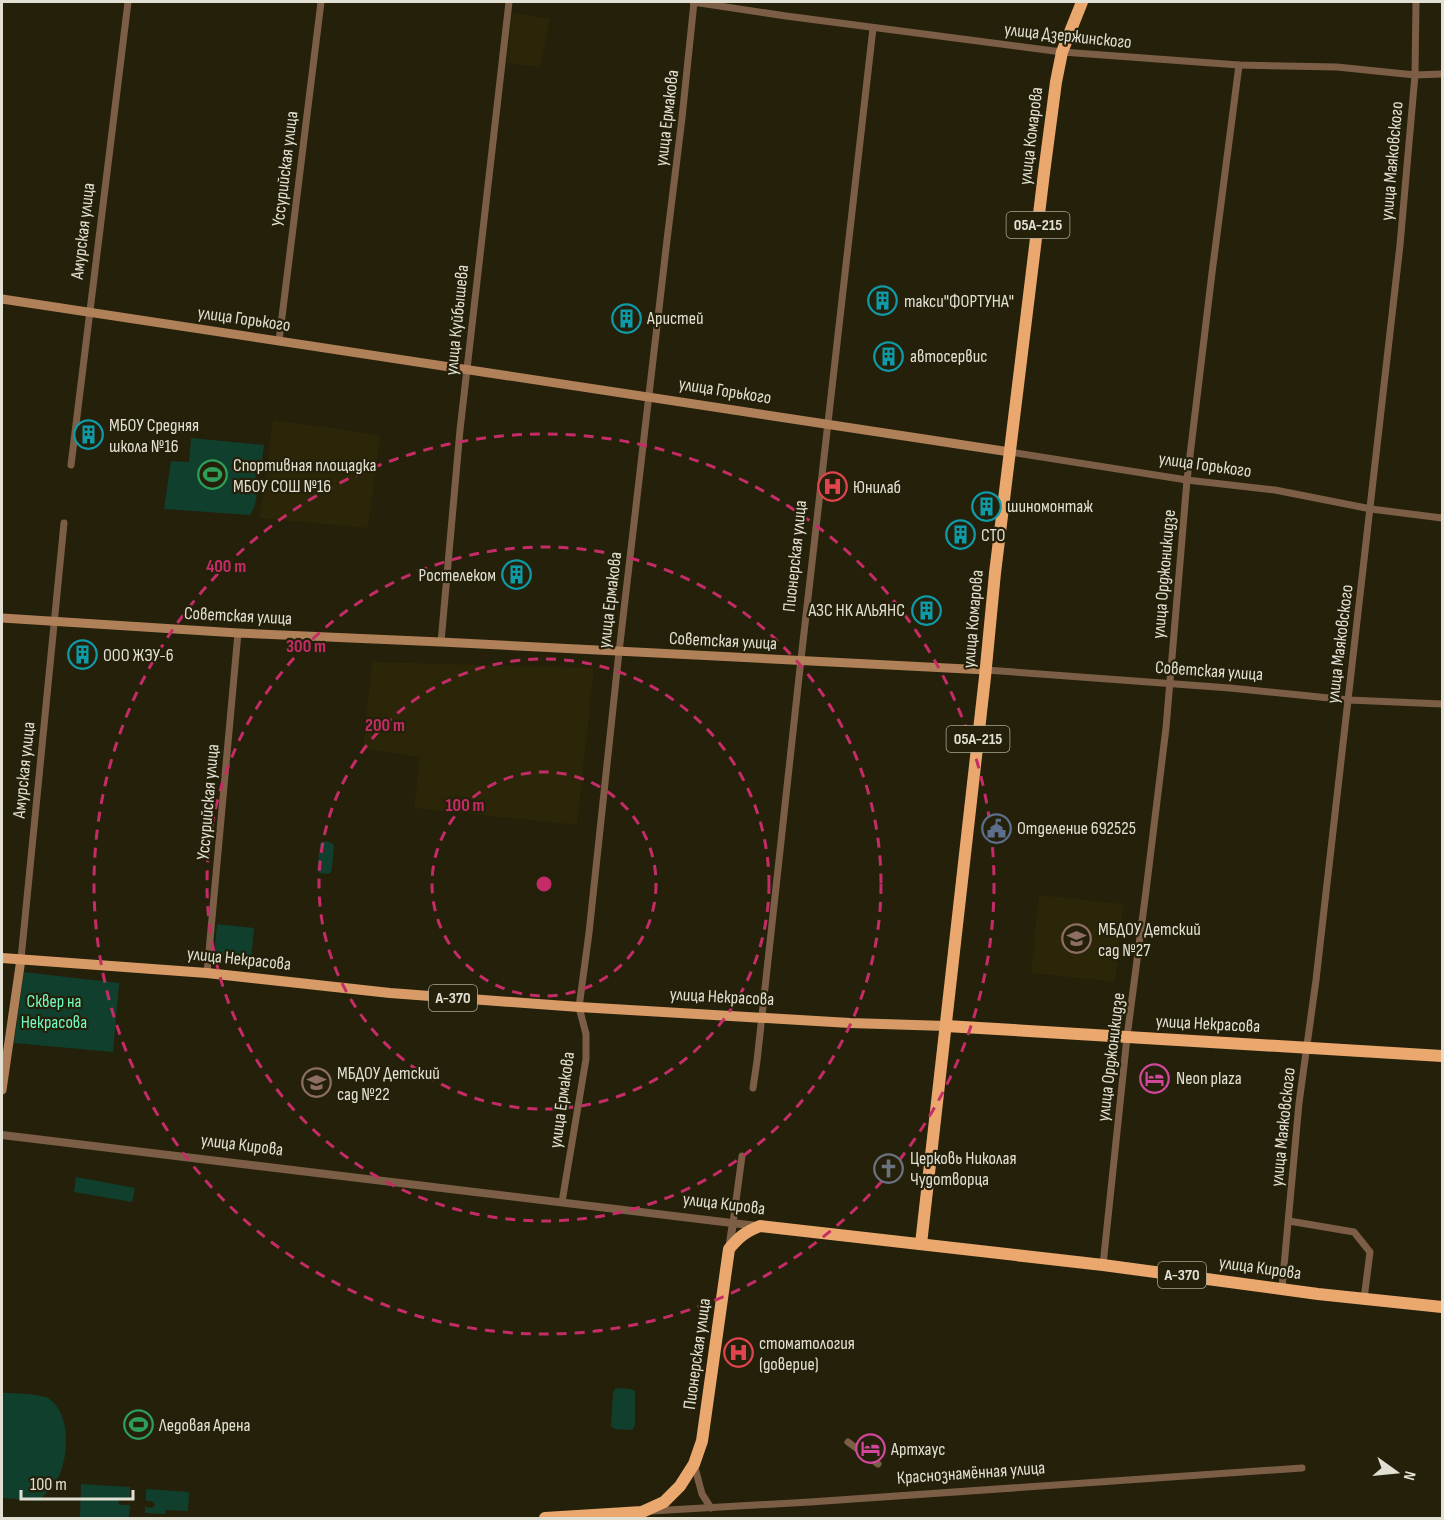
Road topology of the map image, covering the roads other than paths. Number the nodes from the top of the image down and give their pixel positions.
1 (128, 2) edge
2 (321, 2) edge
3 (509, 2) edge
4 (694, 2) edge
5 (1082, 2) edge
6 (1416, 2) edge
7 (873, 28) junction
8 (1062, 52) junction
9 (1239, 65) junction
10 (1443, 74) edge
11 (1415, 75) junction
12 (2, 299) edge
13 (89, 312) junction
14 (279, 341) junction
15 (467, 370) junction
16 (649, 396) junction
17 (828, 424) junction
18 (1010, 452) junction
19 (71, 465) dead end
20 (1187, 480) junction
21 (1371, 509) junction
22 (1443, 518) edge
23 (64, 523) dead end
24 (2, 618) edge
25 (55, 622) junction
26 (238, 633) junction
27 (441, 642) junction
28 (619, 652) junction
29 (801, 662) junction
30 (986, 670) junction
31 (1170, 685) junction
32 (1349, 700) junction
33 (1443, 704) edge
34 (2, 958) edge
35 (21, 959) junction
36 (207, 973) junction
37 (579, 1007) junction
38 (762, 1017) junction
39 (946, 1026) junction
40 (1127, 1037) junction
41 (1307, 1047) junction
42 (1443, 1056) edge
43 (753, 1088) dead end
44 (2, 1090) edge
45 (2, 1135) edge
46 (742, 1156) dead end
47 (562, 1202) junction
48 (1289, 1221) junction
49 (733, 1223) junction
50 (760, 1226) junction
51 (921, 1244) junction
52 (729, 1249) junction
53 (1103, 1265) junction
54 (1282, 1288) junction
55 (1364, 1299) junction
56 (1443, 1307) edge
57 (848, 1442) dead end
58 (694, 1464) junction
59 (878, 1464) dead end
60 (1302, 1468) dead end
61 (664, 1502) joint
62 (711, 1508) junction
63 (642, 1512) junction
64 (620, 1516) edge
65 (545, 1518) edge

1 - 13 street, Амурская улица
2 - 14 street, Уссурийская улица
3 - 15 street, улица Куйбышева
4 - 7 street, улица Дзержинского
4 - 16 street, улица Ермакова
5 - 8 highway, улица Комарова / 05А-215
6 - 11 street, улица Маяковского
7 - 8 street, улица Дзержинского
7 - 17 street, Пионерская улица
8 - 9 street, улица Дзержинского
8 - 18 highway, улица Комарова / 05А-215
9 - 11 street, улица Дзержинского
9 - 20 street, улица Орджоникидзе
10 - 11 street, улица Дзержинского
11 - 21 street, улица Маяковского
12 - 13 main road, улица Горького
13 - 14 main road, улица Горького
13 - 19 street, Амурская улица
14 - 15 main road, улица Горького
15 - 16 main road, улица Горького
15 - 27 street, улица Куйбышева
16 - 17 main road, улица Горького
16 - 28 street, улица Ермакова
17 - 18 main road, улица Горького
17 - 29 street, Пионерская улица
18 - 20 street, улица Горького
18 - 30 highway, улица Комарова / 05А-215
20 - 21 street, улица Горького
20 - 31 street, улица Орджоникидзе
21 - 22 street, улица Горького
21 - 32 street, улица Маяковского
23 - 25 street, Амурская улица
24 - 25 main road, Советская улица
25 - 26 main road, Советская улица
25 - 35 street, Амурская улица
26 - 27 main road, Советская улица
26 - 36 street, Уссурийская улица
27 - 28 main road, Советская улица
28 - 29 main road, Советская улица
28 - 37 street, улица Ермакова
29 - 30 main road, Советская улица
29 - 38 street, Пионерская улица
30 - 31 street, Советская улица
30 - 39 highway, улица Комарова / 05А-215
31 - 32 street, Советская улица
31 - 40 street, улица Орджоникидзе
32 - 33 street, Советская улица
32 - 41 street, улица Маяковского
34 - 35 main road, улица Некрасова / А-370
35 - 36 main road, улица Некрасова / А-370
35 - 44 main road, Амурская улица
36 - 37 main road, улица Некрасова / А-370
37 - 38 main road, улица Некрасова / А-370
37 - 47 street, улица Ермакова
38 - 39 main road, улица Некрасова / А-370
38 - 43 street, Пионерская улица
39 - 40 highway, улица Некрасова / А-370
39 - 51 highway, улица Комарова
40 - 41 highway, улица Некрасова / А-370
40 - 53 street, улица Орджоникидзе
41 - 42 highway, улица Некрасова / А-370
41 - 48 street, улица Маяковского
45 - 47 street, улица Кирова
46 - 49 street, Пионерская улица
47 - 49 street, улица Кирова
48 - 54 street, улица Маяковского
48 - 55 street
49 - 50 street, улица Кирова
49 - 52 street, Пионерская улица
50 - 51 highway, улица Кирова / А-370
50 - 52 highway
51 - 53 highway, улица Кирова / А-370
52 - 58 highway, Пионерская улица
53 - 54 highway, улица Кирова / А-370
54 - 55 highway, улица Кирова / А-370
55 - 56 highway, улица Кирова / А-370
57 - 59 street
58 - 61 highway, Пионерская улица
58 - 62 street
60 - 62 street, Краснознамённая улица
61 - 63 highway, Краснознамённая улица
62 - 63 street, Краснознамённая улица
63 - 64 highway, Краснознамённая улица
64 - 65 highway, Краснознамённая улица

